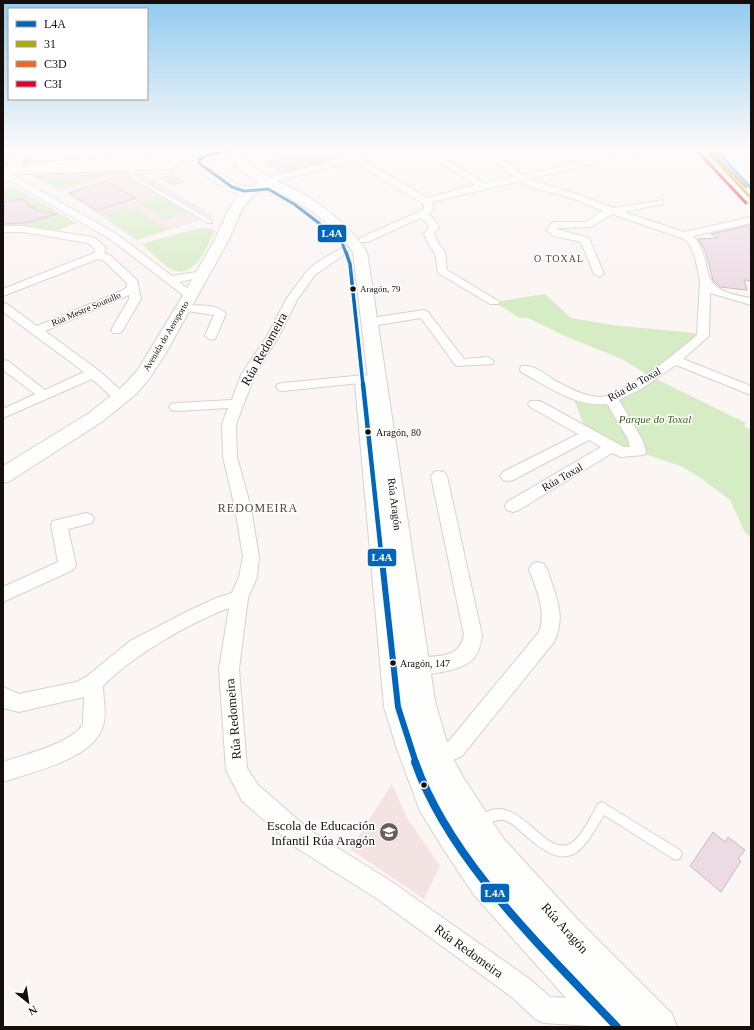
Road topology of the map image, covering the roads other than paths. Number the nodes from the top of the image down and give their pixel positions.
1 (48, 196) edge
2 (166, 196) edge
3 (226, 196) edge
4 (232, 196) edge
5 (244, 196) edge
6 (292, 196) edge
7 (418, 196) edge
8 (444, 196) edge
9 (574, 196) edge
10 (426, 201) junction
11 (660, 202) dead end
12 (233, 205) junction
13 (612, 211) junction
14 (421, 214) junction
15 (751, 220) edge
16 (210, 222) dead end
17 (3, 229) edge
18 (684, 235) junction
19 (351, 243) junction
20 (98, 254) junction
21 (599, 274) dead end
22 (705, 282) junction
23 (174, 283) junction
24 (131, 290) junction
25 (194, 290) junction
26 (3, 293) edge
27 (494, 302) dead end
28 (751, 302) edge
29 (3, 306) edge
30 (371, 322) junction
31 (37, 330) junction
32 (117, 330) dead end
33 (211, 336) dead end
34 (675, 360) junction
35 (488, 361) dead end
36 (3, 364) edge
37 (526, 369) dead end
38 (93, 373) junction
39 (364, 379) junction
40 (283, 386) dead end
41 (751, 392) edge
42 (44, 395) junction
43 (120, 397) junction
44 (3, 398) edge
45 (611, 399) junction
46 (535, 404) dead end
47 (235, 406) junction
48 (176, 407) dead end
49 (9, 411) edge
50 (588, 435) junction
51 (612, 448) junction
52 (3, 476) edge
53 (439, 476) dead end
54 (508, 476) dead end
55 (513, 506) dead end
56 (86, 519) dead end
57 (538, 569) dead end
58 (3, 595) edge
59 (238, 598) junction
60 (416, 666) junction
61 (93, 683) junction
62 (3, 696) edge
63 (437, 757) junction
64 (3, 772) edge
65 (474, 826) junction
66 (676, 854) dead end
67 (615, 1025) edge
68 (659, 1027) edge

1 - 23 street
2 - 16 lane
3 - 12 main road
4 - 12 main road, Avenida do Aeroporto
5 - 12 main road, Avenida do Aeroporto
6 - 19 main road, Rúa Aragón
7 - 10 street
8 - 10 street
9 - 13 street
10 - 14 street
11 - 13 street
12 - 25 main road, Avenida do Aeroporto
13 - 18 street
13 - 21 street
14 - 19 street, Rúa Redomeira
14 - 27 street
15 - 18 street
17 - 20 street
18 - 22 street, Rúa do Toxal
19 - 30 main road, Rúa Aragón
19 - 39 main road, Rúa Aragón
19 - 47 street, Rúa Redomeira
20 - 24 street, Rúa Mestre Soutullo
20 - 26 street
22 - 28 street
22 - 34 street, Rúa do Toxal
23 - 25 street
23 - 25 street
24 - 31 street, Rúa Mestre Soutullo
24 - 32 street
25 - 33 street
25 - 43 main road, Avenida do Aeroporto
29 - 31 street, Rúa Mestre Soutullo
30 - 35 street
30 - 60 main road, Rúa Aragón
31 - 38 street, Rúa Mestre Soutullo
34 - 41 street
34 - 45 street, Rúa do Toxal
36 - 42 street
37 - 45 street, Rúa do Toxal
38 - 42 street
38 - 43 street, Rúa Mestre Soutullo
39 - 40 street
39 - 67 main road, Rúa Aragón
42 - 49 street
43 - 52 main road, Avenida do Aeroporto
44 - 49 street
45 - 51 street
46 - 50 street
47 - 48 street
47 - 59 street, Rúa Redomeira
50 - 51 street
50 - 54 street
51 - 55 street, Rúa Toxal
53 - 60 street
56 - 58 street
57 - 63 street
59 - 61 street
59 - 67 street, Rúa Redomeira
60 - 63 main road, Rúa Aragón
61 - 62 street
61 - 64 street
63 - 65 main road, Rúa Aragón
65 - 66 lane
65 - 68 main road, Rúa Aragón

